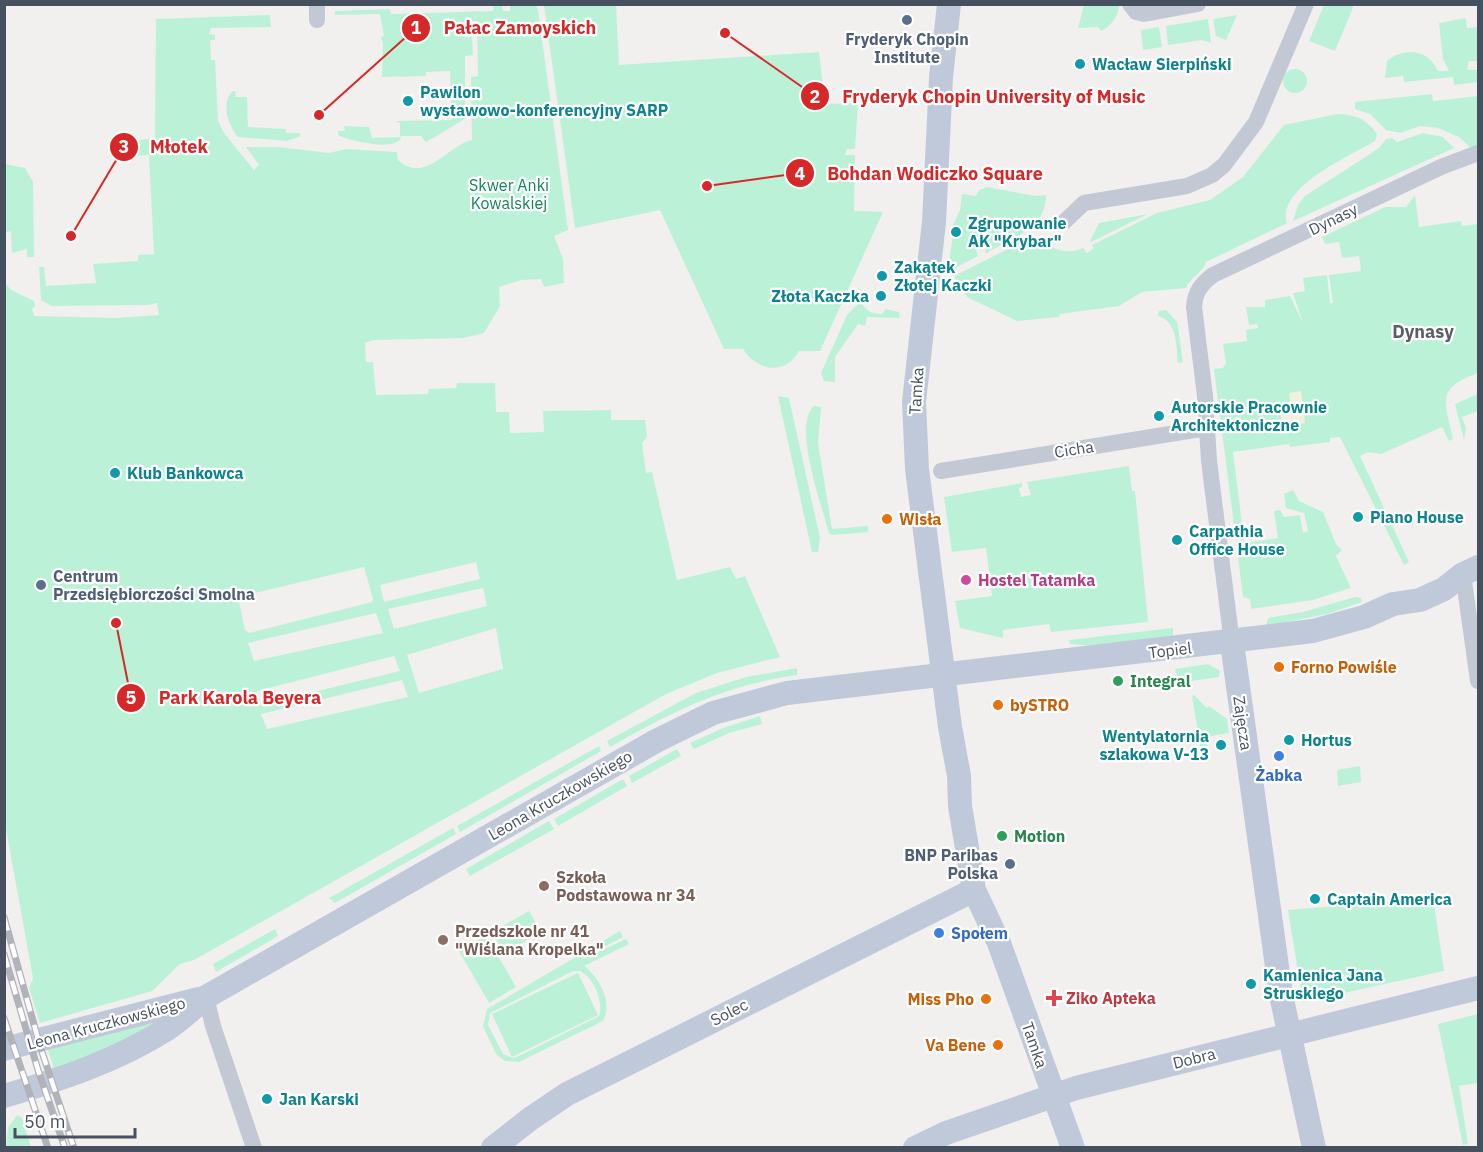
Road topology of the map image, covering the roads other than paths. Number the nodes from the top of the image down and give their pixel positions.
1 (949, 4) edge
2 (1130, 4) edge
3 (1198, 4) edge
4 (1306, 4) edge
5 (1479, 153) edge
6 (1064, 222) dead end
7 (1195, 295) joint
8 (1207, 428) junction
9 (941, 471) dead end
10 (1471, 570) edge
11 (1232, 642) junction
12 (943, 673) junction
13 (1479, 681) edge
14 (958, 776) junction
15 (974, 890) junction
16 (999, 943) junction
17 (1479, 988) edge
18 (206, 997) junction
19 (1289, 1035) junction
20 (4, 1049) edge
21 (1053, 1095) junction
22 (4, 1096) edge
23 (254, 1148) edge
24 (493, 1148) edge
25 (915, 1148) edge
26 (1073, 1148) edge
27 (1314, 1148) edge

1 - 12 street, Tamka
2 - 3 street
4 - 6 street
5 - 7 street, Dynasy
7 - 8 street, Zajęcza
8 - 9 street, Cicha
8 - 11 street, Zajęcza
10 - 11 street, Topiel
10 - 13 street
11 - 12 street, Topiel
11 - 19 street, Zajęcza
12 - 14 street, Tamka
12 - 18 street, Leona Kruczkowskiego
14 - 15 street, Tamka
14 - 16 street, Tamka
15 - 16 street, Tamka
15 - 24 street, Solec
16 - 21 street, Tamka
17 - 19 street, Dobra
18 - 20 street, Leona Kruczkowskiego
18 - 22 street, Leona Kruczkowskiego
18 - 23 street
19 - 21 street, Dobra
19 - 27 street, Zajęcza
21 - 25 street, Dobra
21 - 26 street, Tamka

